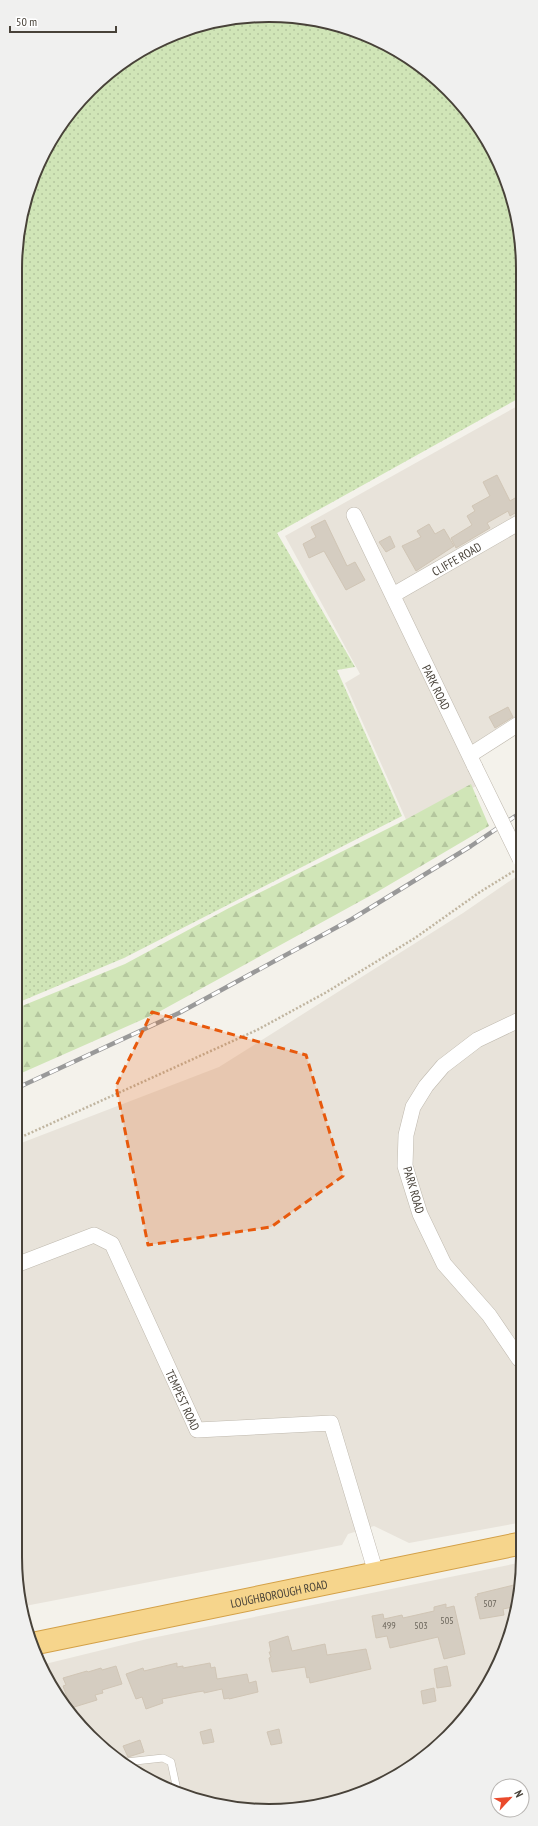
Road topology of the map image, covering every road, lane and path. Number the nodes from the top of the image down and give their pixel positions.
1 (354, 515) dead end
2 (516, 524) edge
3 (393, 595) junction
4 (516, 726) edge
5 (473, 761) junction
6 (516, 851) edge
7 (516, 870) edge
8 (516, 1021) edge
9 (22, 1136) edge
10 (22, 1262) edge
11 (516, 1355) edge
12 (516, 1544) edge
13 (376, 1573) junction
14 (38, 1645) edge
15 (131, 1761) edge
16 (175, 1785) edge

1 - 3 street, PARK ROAD
2 - 3 street, CLIFFE ROAD
3 - 5 street, PARK ROAD
4 - 5 street
5 - 6 street, PARK ROAD, bridge
7 - 9 path
8 - 11 street, PARK ROAD
10 - 13 street, TEMPEST ROAD
12 - 13 highway, LOUGHBOROUGH ROAD
13 - 14 highway, LOUGHBOROUGH ROAD
15 - 16 lane

